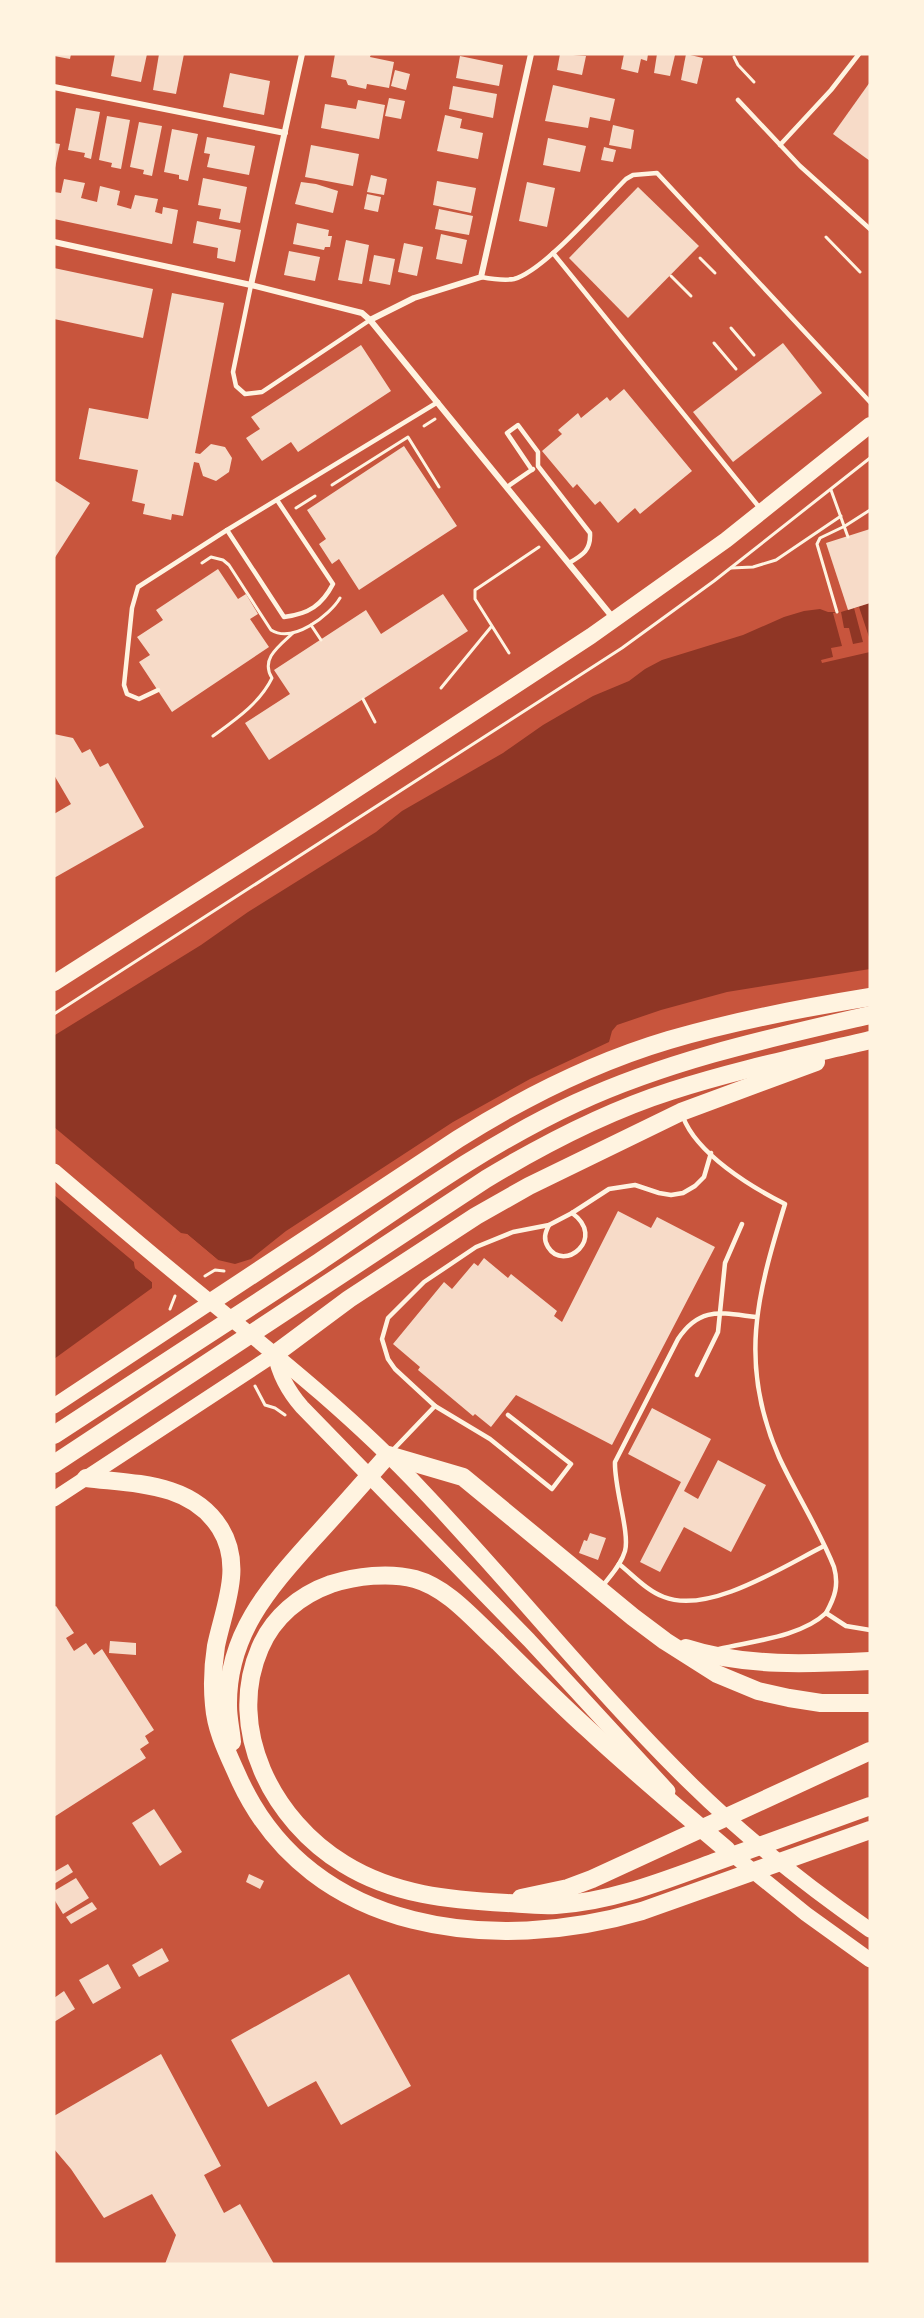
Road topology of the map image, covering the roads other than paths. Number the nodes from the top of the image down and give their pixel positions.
1 (302, 54) edge
2 (531, 54) edge
3 (859, 54) edge
4 (54, 87) edge
5 (738, 100) dead end
6 (285, 133) junction
7 (780, 145) junction
8 (870, 229) edge
9 (54, 242) edge
10 (553, 253) junction
11 (482, 278) junction
12 (251, 285) junction
13 (370, 320) junction
14 (438, 402) junction
15 (870, 402) edge
16 (870, 425) edge
17 (538, 466) junction
18 (532, 470) junction
19 (507, 487) junction
20 (277, 500) junction
21 (763, 512) junction
22 (227, 530) junction
23 (569, 563) junction
24 (614, 620) junction
25 (158, 690) dead end
26 (54, 983) edge
27 (870, 997) edge
28 (870, 1015) edge
29 (870, 1040) edge
30 (681, 1112) junction
31 (711, 1153) junction
32 (54, 1171) edge
33 (572, 1213) junction
34 (742, 1224) dead end
35 (549, 1225) junction
36 (216, 1306) junction
37 (722, 1313) junction
38 (756, 1317) junction
39 (268, 1348) junction
40 (698, 1375) dead end
41 (54, 1406) edge
42 (435, 1406) junction
43 (508, 1415) dead end
44 (54, 1436) edge
45 (388, 1455) junction
46 (54, 1464) edge
47 (86, 1478) junction
48 (368, 1478) junction
49 (54, 1499) edge
50 (824, 1546) junction
51 (619, 1564) junction
52 (599, 1590) junction
53 (826, 1613) junction
54 (870, 1630) edge
55 (665, 1641) junction
56 (701, 1653) junction
57 (870, 1661) edge
58 (870, 1703) edge
59 (870, 1751) edge
60 (237, 1774) junction
61 (649, 1778) junction
62 (870, 1806) edge
63 (870, 1830) edge
64 (727, 1850) joint
65 (503, 1903) junction
66 (870, 1930) edge
67 (869, 1959) edge

1 - 6 street
2 - 11 street
3 - 7 lane
4 - 6 street
5 - 7 lane
6 - 12 street
7 - 8 lane
9 - 12 street
10 - 11 lane
10 - 15 lane
10 - 21 lane
11 - 13 street
12 - 13 street
12 - 13 lane
13 - 14 street
14 - 19 street
14 - 20 lane
16 - 21 highway
17 - 18 lane
17 - 18 lane
17 - 23 lane
18 - 19 lane
19 - 23 street
20 - 22 lane
20 - 22 lane
21 - 24 highway
22 - 25 lane
23 - 24 street
24 - 26 highway
27 - 36 highway
28 - 44 highway
29 - 30 highway
29 - 46 highway
30 - 31 lane
30 - 39 highway
31 - 33 lane
31 - 38 lane
32 - 36 main road
33 - 35 lane
33 - 35 lane
34 - 37 lane
35 - 42 lane
36 - 39 main road
36 - 41 main road
37 - 38 lane
37 - 40 lane
37 - 51 lane
38 - 50 lane
39 - 45 main road
39 - 47 main road
39 - 48 main road
42 - 43 lane
42 - 45 lane
45 - 48 highway
45 - 52 highway
45 - 66 main road
47 - 49 main road
47 - 60 highway
48 - 60 highway
48 - 61 main road
50 - 51 lane
50 - 53 lane
51 - 52 lane
52 - 55 highway
53 - 54 lane
53 - 56 lane
55 - 56 highway
55 - 58 highway
56 - 57 highway
59 - 65 highway
60 - 63 highway
61 - 64 highway
61 - 65 highway
62 - 65 highway
64 - 67 main road

